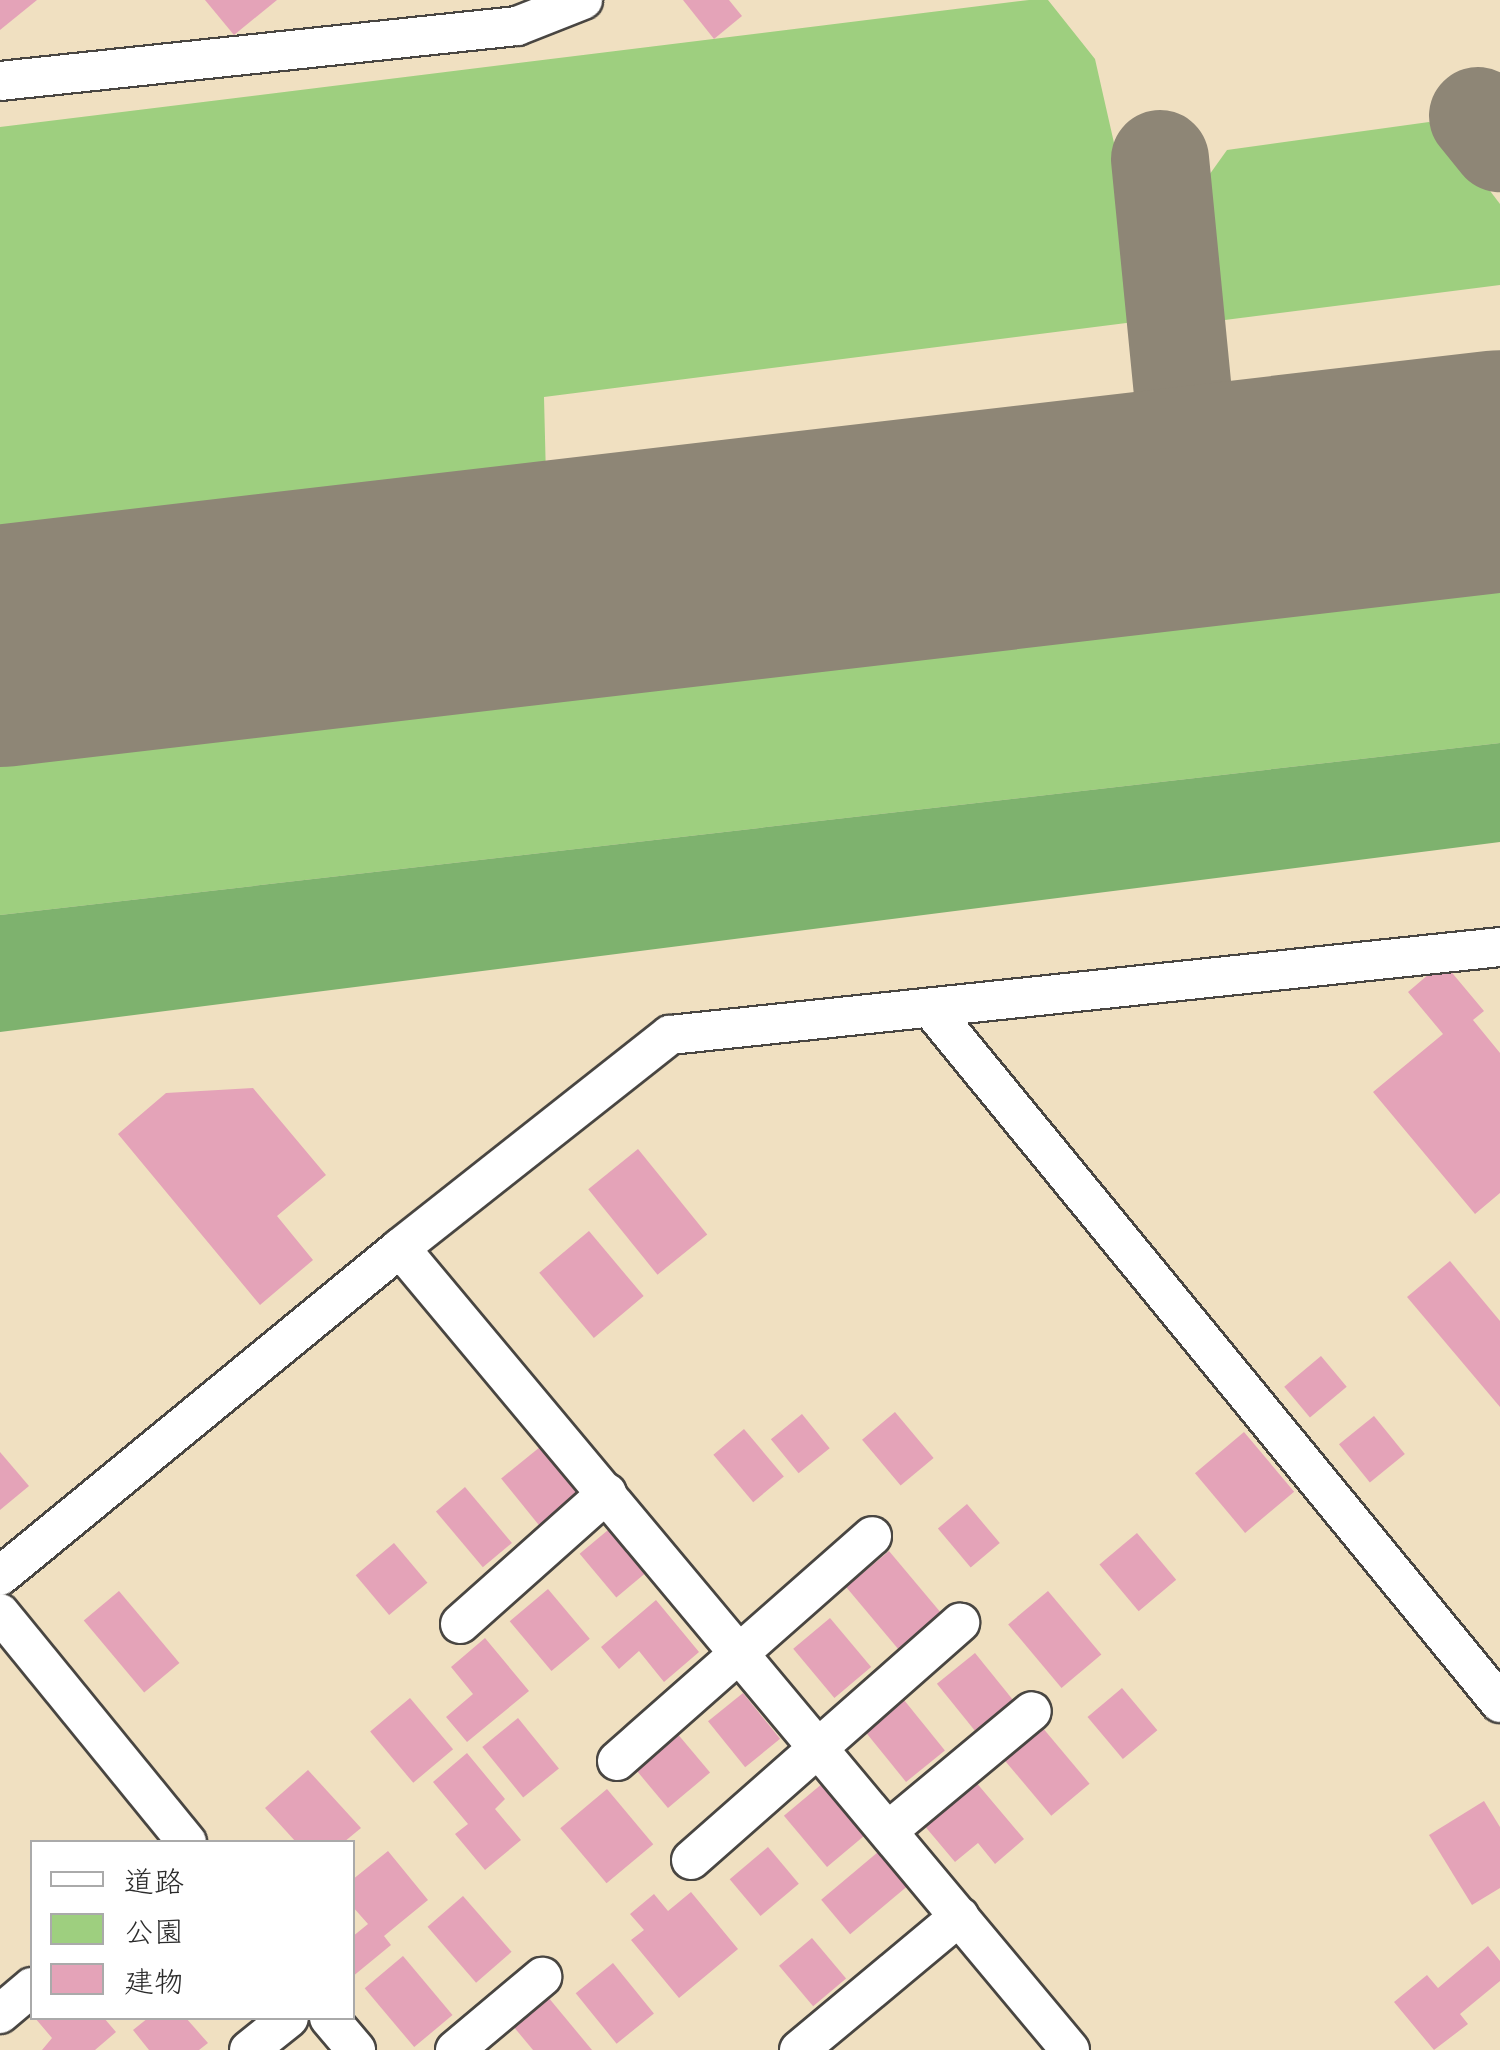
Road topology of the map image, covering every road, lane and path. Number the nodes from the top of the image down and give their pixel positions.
1 (578, 2) edge
2 (0, 81) edge
3 (1500, 947) edge
4 (932, 1010) junction
5 (400, 1248) junction
6 (607, 1493) junction
7 (872, 1536) dead end
8 (0, 1576) edge
9 (0, 1613) edge
10 (960, 1623) dead end
11 (460, 1624) dead end
12 (740, 1652) junction
13 (1500, 1703) edge
14 (1032, 1712) dead end
15 (818, 1747) junction
16 (617, 1761) dead end
17 (888, 1831) junction
18 (185, 1840) edge
19 (690, 1860) dead end
20 (960, 1916) junction
21 (542, 1978) dead end
22 (30, 1989) edge
23 (0, 2014) edge
24 (286, 2020) edge
25 (331, 2020) edge
26 (249, 2050) edge
27 (356, 2050) edge
28 (455, 2050) edge
29 (799, 2050) edge
30 (1070, 2050) edge

1 - 2 street
3 - 4 street
4 - 5 street
4 - 13 street
5 - 6 street
5 - 8 street
6 - 11 street
6 - 12 street
7 - 12 street
9 - 18 street
10 - 15 street
12 - 15 street
12 - 16 street
14 - 17 street
15 - 17 street
15 - 19 street
17 - 20 street
20 - 29 street
20 - 30 street
21 - 28 street
22 - 23 street
24 - 26 street
25 - 27 street

